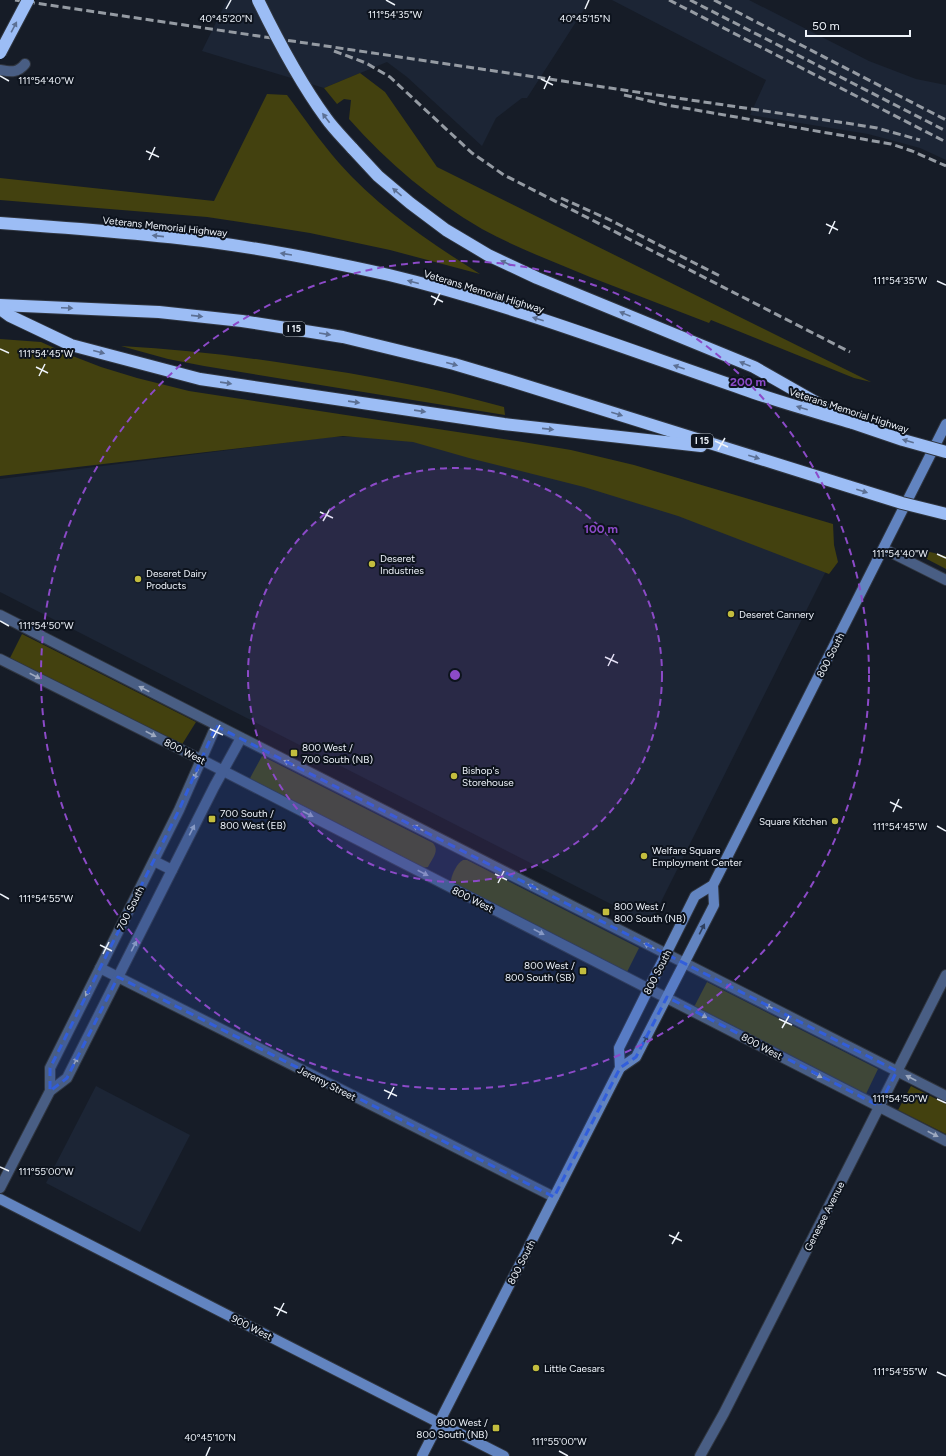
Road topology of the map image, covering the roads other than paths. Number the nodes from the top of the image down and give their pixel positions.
1 (28, 0) edge
2 (258, 0) edge
3 (0, 53) edge
4 (26, 64) dead end
5 (0, 70) edge
6 (0, 223) edge
7 (0, 230) edge
8 (108, 231) junction
9 (0, 301) edge
10 (0, 305) edge
11 (44, 307) junction
12 (0, 309) edge
13 (853, 423) junction
14 (946, 424) edge
15 (728, 449) junction
16 (946, 452) edge
17 (946, 514) edge
18 (884, 549) junction
19 (946, 580) edge
20 (1, 618) edge
21 (0, 659) edge
22 (216, 726) junction
23 (242, 738) junction
24 (202, 760) junction
25 (223, 771) junction
26 (154, 861) junction
27 (172, 870) junction
28 (713, 885) junction
29 (666, 955) junction
30 (684, 964) junction
31 (100, 968) junction
32 (946, 975) edge
33 (118, 977) junction
34 (649, 988) junction
35 (667, 997) junction
36 (620, 1068) junction
37 (897, 1071) junction
38 (50, 1091) junction
39 (946, 1096) edge
40 (879, 1106) junction
41 (946, 1141) edge
42 (0, 1188) edge
43 (554, 1197) junction
44 (0, 1199) edge
45 (439, 1422) junction
46 (422, 1456) edge
47 (504, 1456) edge
48 (700, 1456) edge

3 -> 1 highway, bridge
13 -> 2 highway, bridge
4 - 5 street
6 - 8 highway, Veterans Memorial Highway
7 - 8 highway
13 -> 8 highway, Veterans Memorial Highway
9 - 11 highway
10 - 11 highway, I 15
11 -> 15 highway, I 15
12 -> 15 highway
16 -> 13 highway, Veterans Memorial Highway, bridge
14 - 18 street, 800 South
15 -> 17 highway, I 15, bridge
18 - 19 street
18 - 28 street, 800 South
22 -> 20 street
21 -> 24 street, 800 West
22 - 23 street
22 - 24 street, 700 South
23 - 25 street, 700 South
29 -> 23 street
24 - 25 street, 800 West
24 -> 26 street, 700 South
27 -> 25 street, 700 South
25 -> 34 street, 800 West
26 - 27 street
26 - 31 street, 700 South
33 -> 27 street, 700 South
28 - 29 street, 800 South
30 -> 28 street, 800 South
29 - 30 street
29 - 34 street, 800 South
30 - 35 street, 800 South
37 -> 30 street
31 - 33 street, Jeremy Street
31 -> 38 street, 700 South
32 - 37 street, Genesee Avenue
38 -> 33 street, 700 South
33 - 43 street, Jeremy Street
34 - 35 street, 800 West
34 - 36 street, 800 South
36 -> 35 street, 800 South
35 -> 40 street, 800 West
36 - 43 street, 800 South
39 -> 37 street
37 - 40 street, Genesee Avenue
38 - 42 street, 700 South
40 -> 41 street, 800 West
40 - 48 street, Genesee Avenue
43 - 45 street, 800 South
44 - 45 street, 900 West
45 - 46 street, 800 South
45 - 47 street, 900 West

